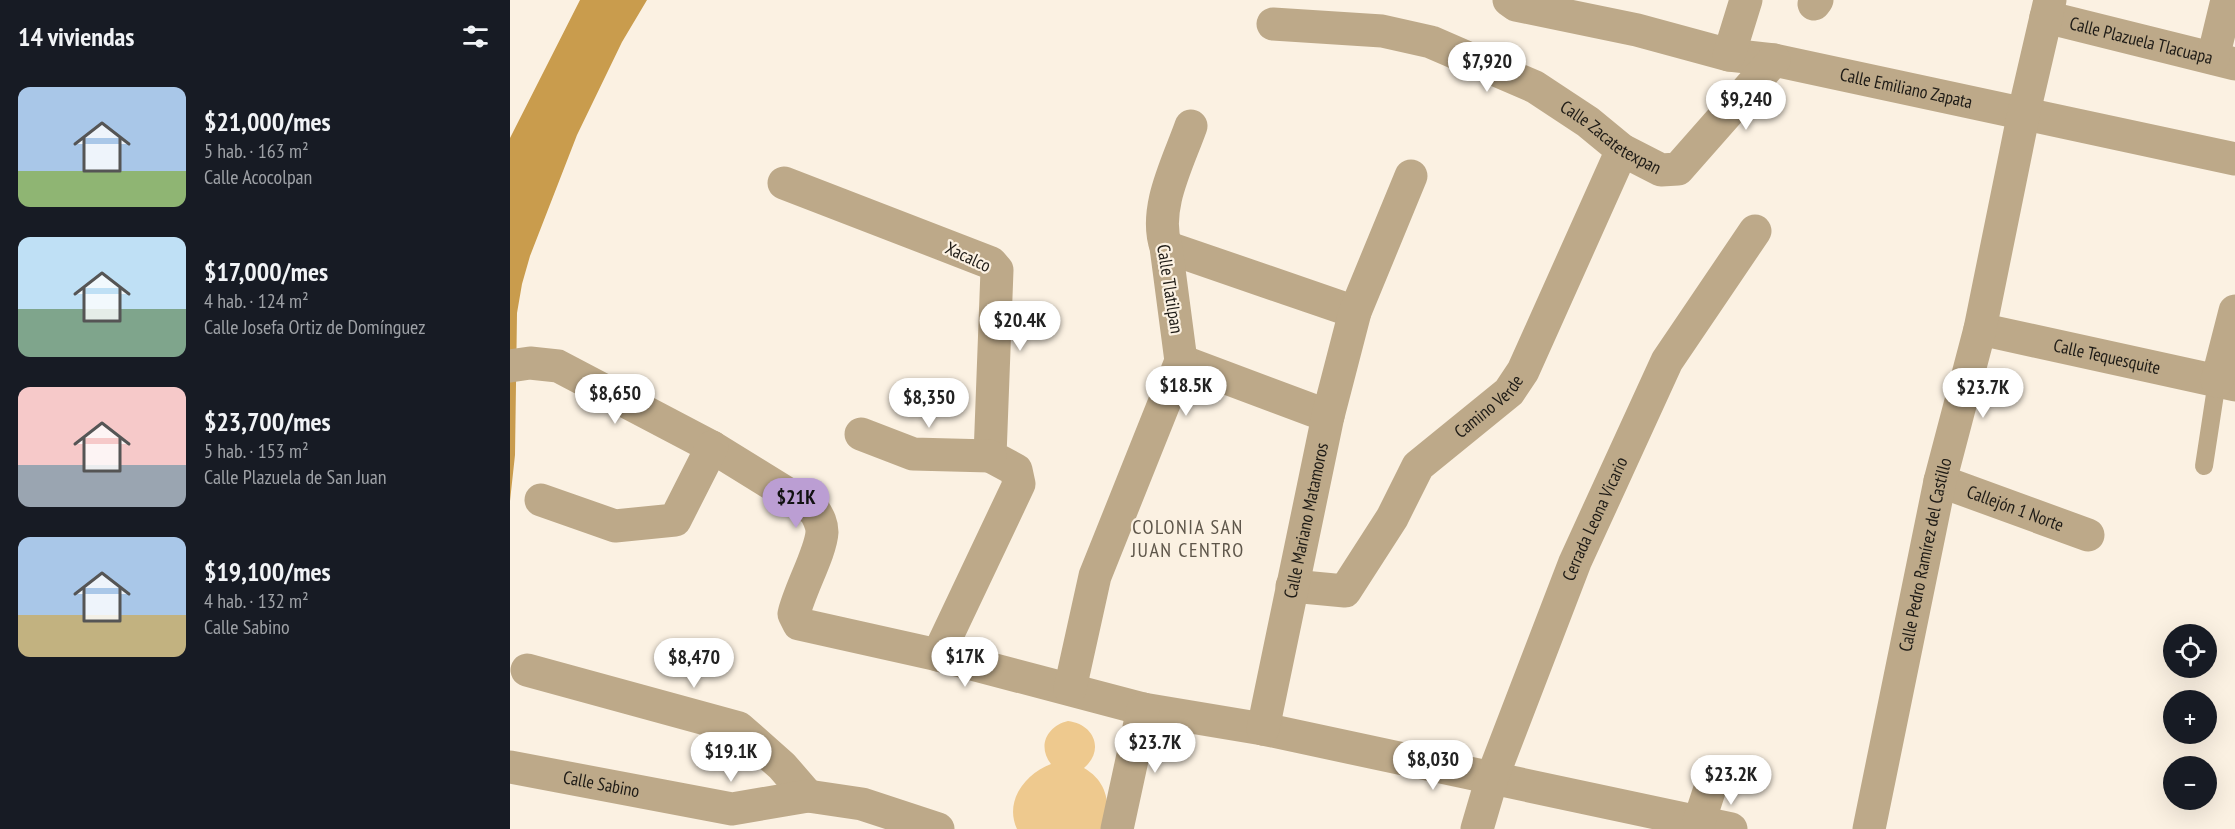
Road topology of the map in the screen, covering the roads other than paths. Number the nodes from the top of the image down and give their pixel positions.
1 (1509, 0) edge
2 (1746, 0) edge
3 (2227, 0) edge
4 (2048, 8) edge
5 (1273, 24) dead end
6 (1729, 55) junction
7 (1774, 60) junction
8 (2224, 61) edge
9 (2024, 112) junction
10 (1191, 126) dead end
11 (1623, 150) junction
12 (2235, 159) edge
13 (1412, 176) dead end
14 (784, 183) dead end
15 (1755, 231) dead end
16 (1166, 247) junction
17 (2235, 311) edge
18 (1355, 312) junction
19 (1980, 329) junction
20 (1181, 361) junction
21 (520, 365) edge
22 (2226, 383) edge
23 (1328, 416) junction
24 (861, 434) dead end
25 (712, 447) junction
26 (990, 456) junction
27 (2204, 466) dead end
28 (1940, 481) junction
29 (541, 500) dead end
30 (2088, 535) dead end
31 (1292, 586) junction
32 (938, 655) junction
33 (527, 670) dead end
34 (1070, 689) junction
35 (1143, 709) junction
36 (1263, 729) junction
37 (510, 767) edge
38 (1715, 774) dead end
39 (1492, 778) junction
40 (808, 796) junction
41 (1699, 822) junction
42 (938, 829) edge
43 (1117, 829) edge
44 (1477, 829) edge
45 (1731, 829) edge
46 (1869, 829) edge

1 - 6 street, Calle Emiliano Zapata
2 - 6 street
3 - 8 street
4 - 8 street, Calle Plazuela Tlacuapa
4 - 9 street, Calle Pedro Ramírez del Castillo
5 - 11 street, Calle Zacatetexpan
6 - 7 street, Calle Emiliano Zapata
7 - 9 street, Calle Emiliano Zapata
7 - 11 street, Calle Zacatetexpan
9 - 12 street, Calle Emiliano Zapata
9 - 19 street, Calle Pedro Ramírez del Castillo
10 - 16 street, Calle Tlatilpan
11 - 31 street, Camino Verde
13 - 18 street, Calle Mariano Matamoros
14 - 26 street, Xacalco
15 - 39 street, Cerrada Leona Vicario
16 - 18 street
16 - 20 street, Calle Tlatilpan
17 - 22 street
18 - 23 street, Calle Mariano Matamoros
19 - 22 street, Calle Tequesquite
19 - 28 street, Calle Pedro Ramírez del Castillo
20 - 23 street
20 - 34 street, Calle Tlatilpan
21 - 25 street
22 - 27 lane
23 - 31 street, Calle Mariano Matamoros
24 - 26 street
25 - 29 street
25 - 32 street
26 - 32 street
28 - 30 street, Callejón 1 Norte
28 - 46 street, Calle Pedro Ramírez del Castillo
31 - 36 street, Calle Mariano Matamoros
32 - 34 street
33 - 40 street
34 - 35 street
35 - 36 street
35 - 43 street
36 - 39 street
37 - 40 street, Calle Sabino
38 - 41 street
39 - 41 street
39 - 44 street, Cerrada Leona Vicario
40 - 42 street, Calle Sabino
41 - 45 street

